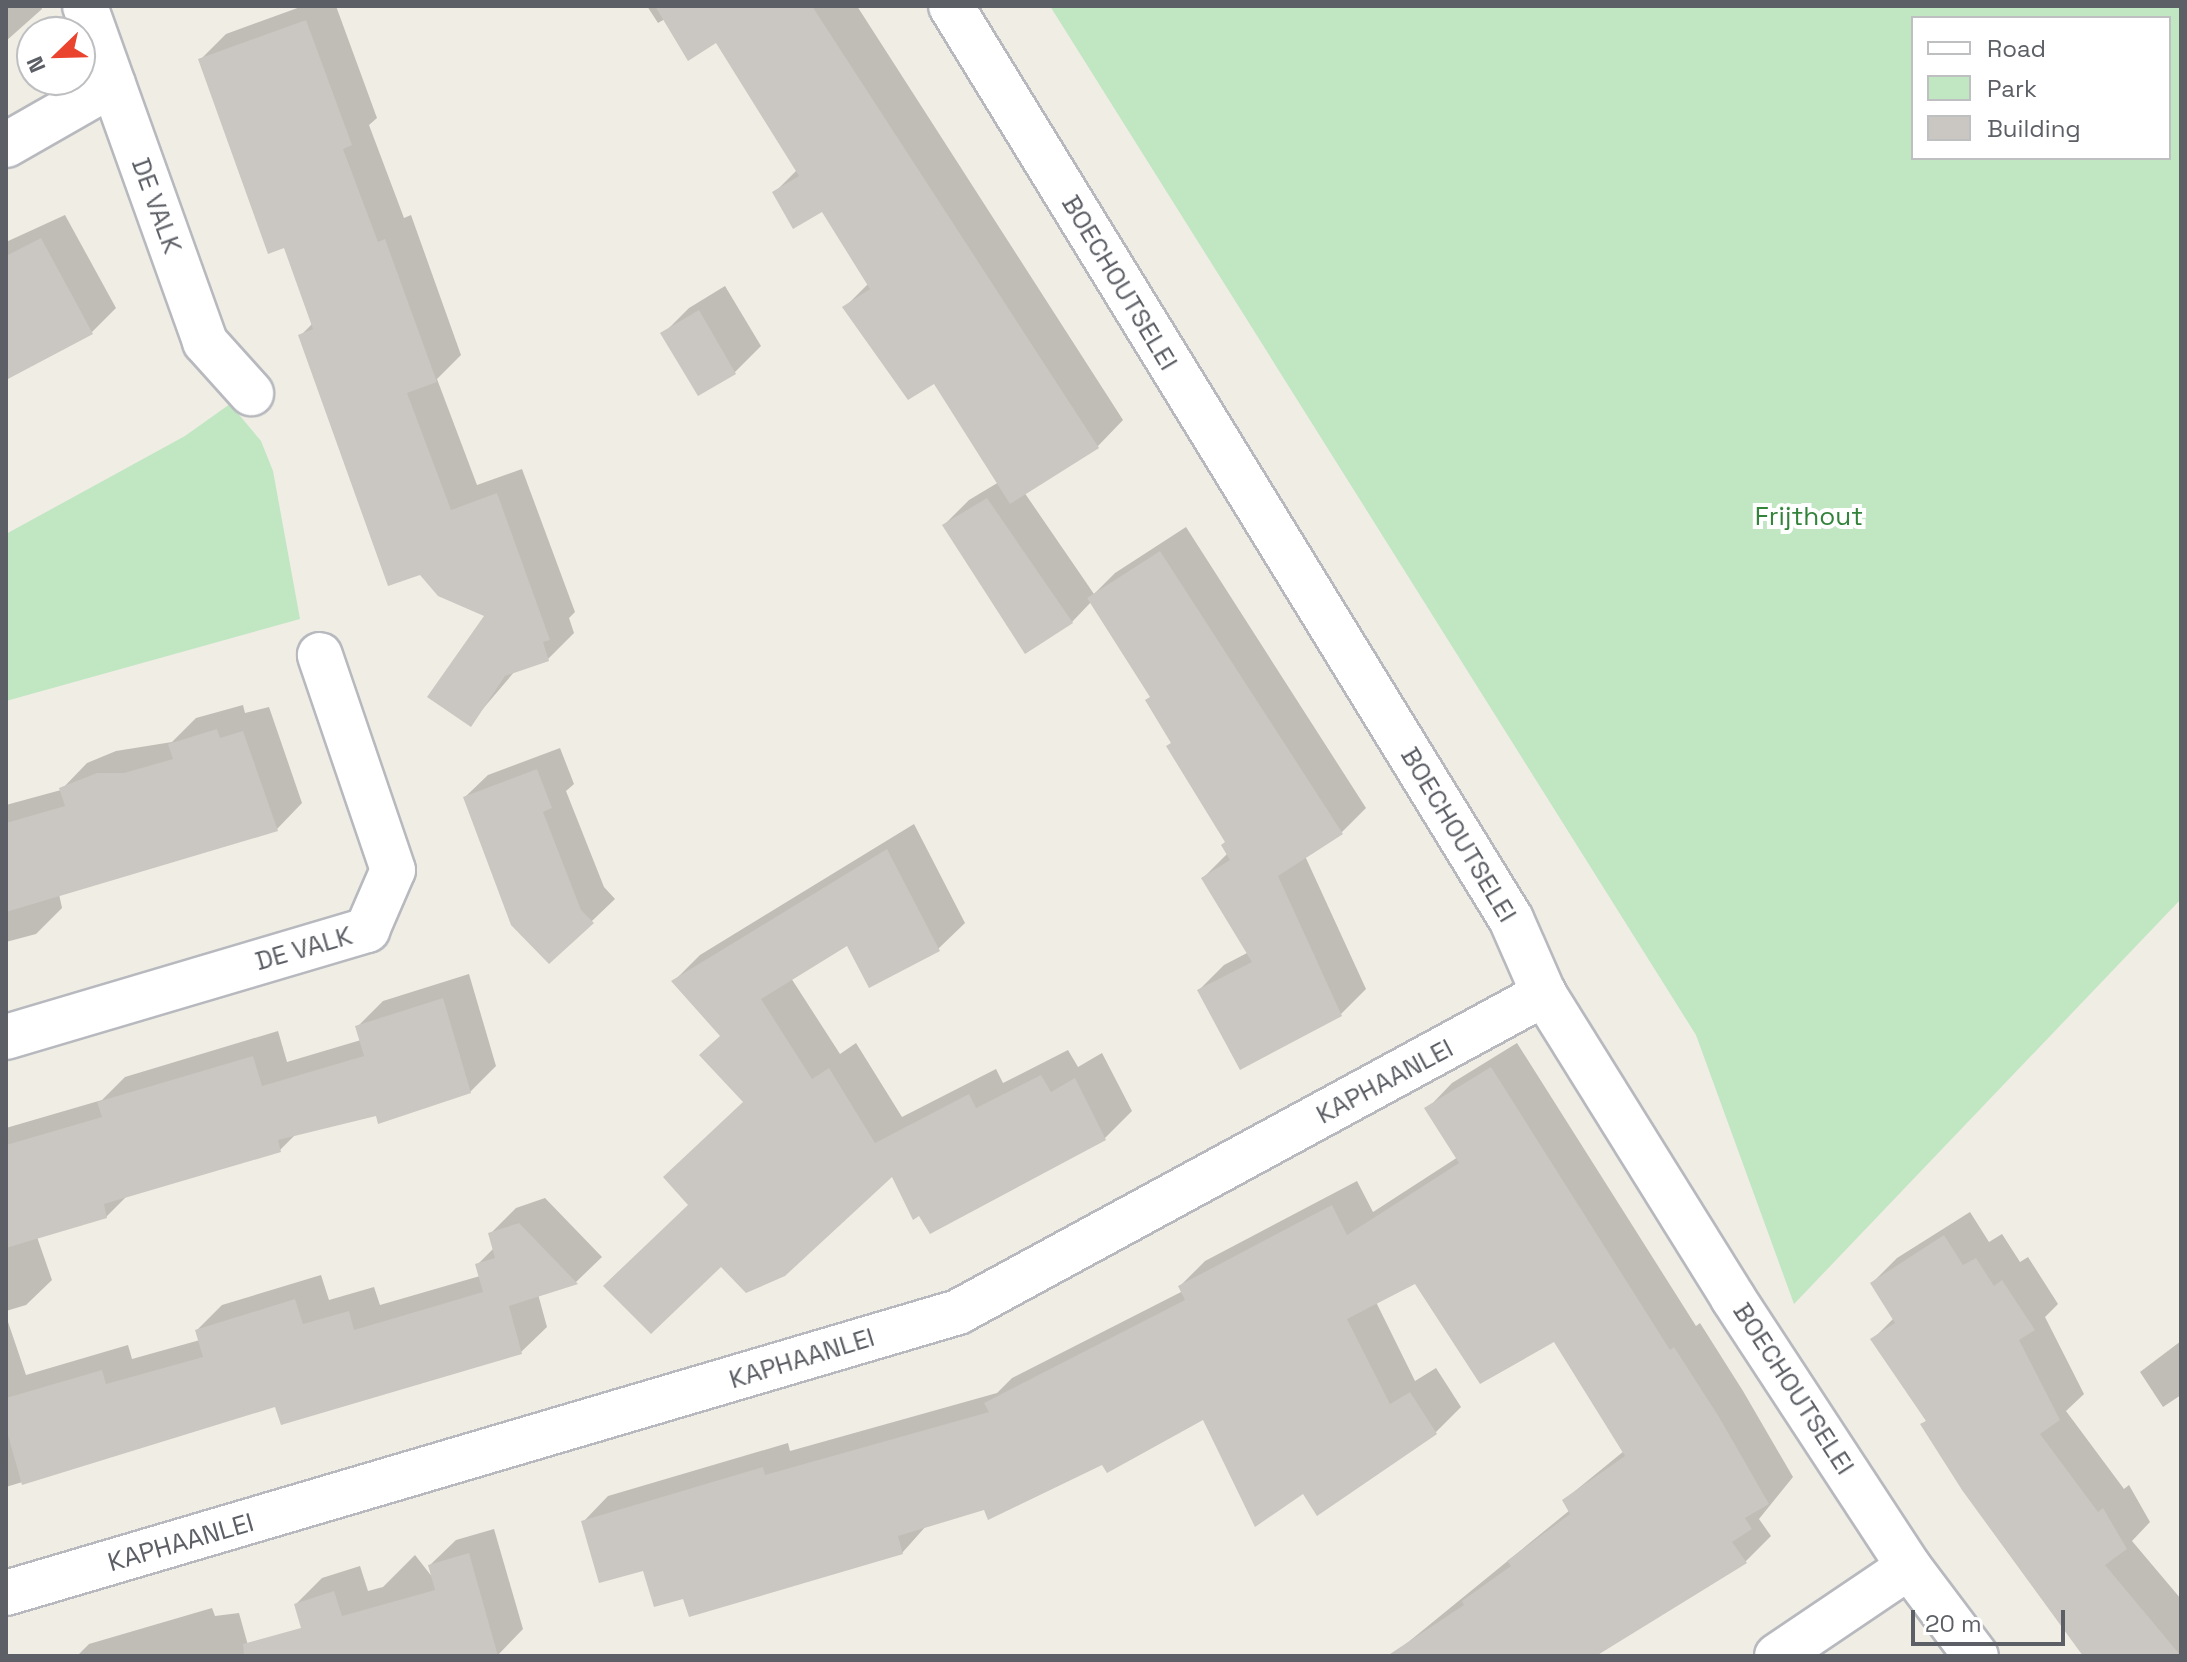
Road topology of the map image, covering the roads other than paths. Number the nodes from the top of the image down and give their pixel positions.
1 (85, 6) edge
2 (951, 6) edge
3 (113, 84) junction
4 (6, 145) edge
5 (251, 393) dead end
6 (320, 655) dead end
7 (1544, 994) junction
8 (6, 1037) edge
9 (1909, 1567) junction
10 (6, 1593) edge
11 (1777, 1656) edge
12 (1976, 1656) edge

1 - 3 street, DE VALK
2 - 7 street, BOECHOUTSELEI
3 - 4 street
3 - 5 street, DE VALK
6 - 8 street, DE VALK
7 - 9 street, BOECHOUTSELEI
7 - 10 street, KAPHAANLEI
9 - 11 street
9 - 12 street, BOECHOUTSELEI

